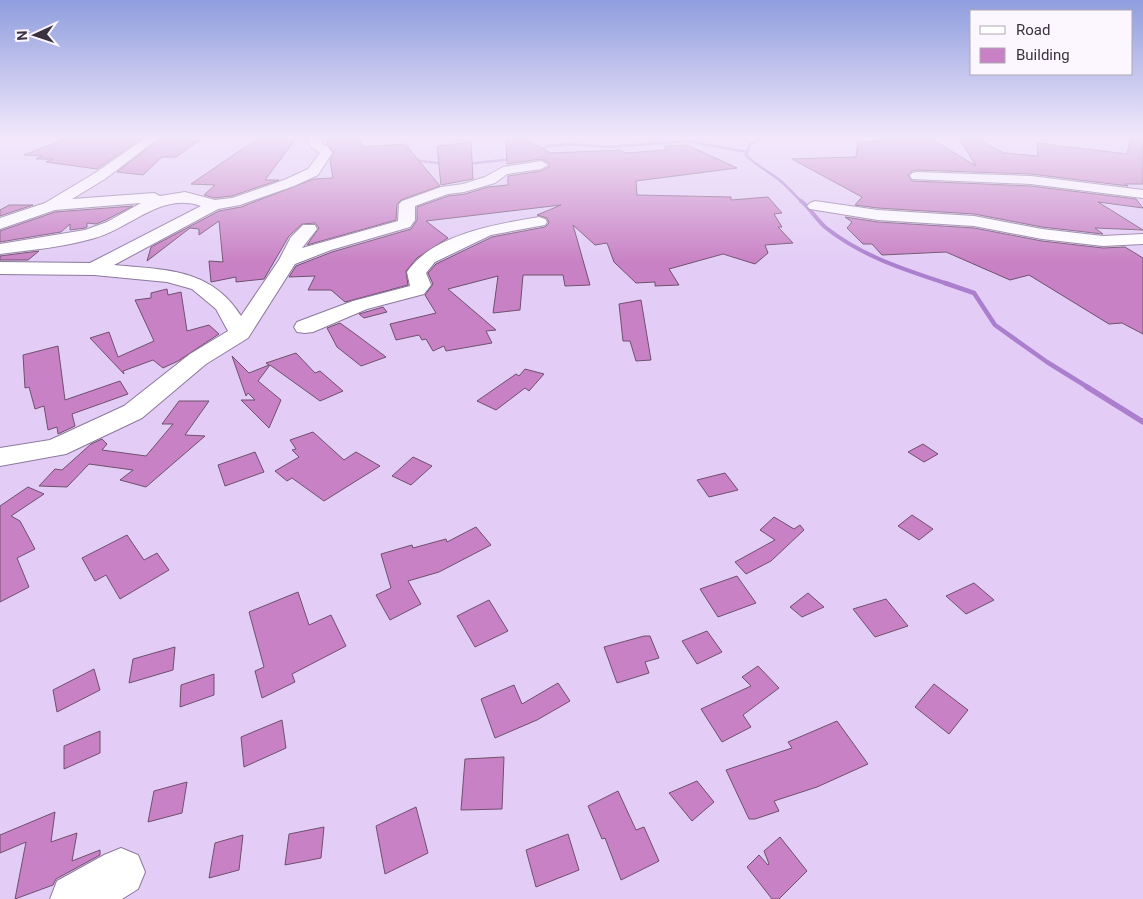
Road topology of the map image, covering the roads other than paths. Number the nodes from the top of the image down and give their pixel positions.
1 (95, 179) edge
2 (298, 179) edge
3 (492, 179) edge
4 (1001, 179) edge
5 (1143, 194) edge
6 (150, 204) junction
7 (214, 205) junction
8 (50, 206) junction
9 (815, 206) dead end
10 (539, 222) dead end
11 (0, 224) edge
12 (309, 229) dead end
13 (1143, 239) edge
14 (0, 249) edge
15 (288, 260) junction
16 (0, 268) edge
17 (94, 269) junction
18 (305, 327) dead end
19 (240, 333) junction
20 (0, 457) edge
21 (121, 872) dead end
22 (74, 899) edge

1 - 8 street
2 - 7 street
3 - 15 street
4 - 5 street
6 - 7 street
6 - 8 street
6 - 14 street
7 - 17 street
8 - 11 street
9 - 13 street
10 - 18 street
12 - 15 street
15 - 19 street
16 - 17 street
17 - 19 street
19 - 20 street
21 - 22 street

